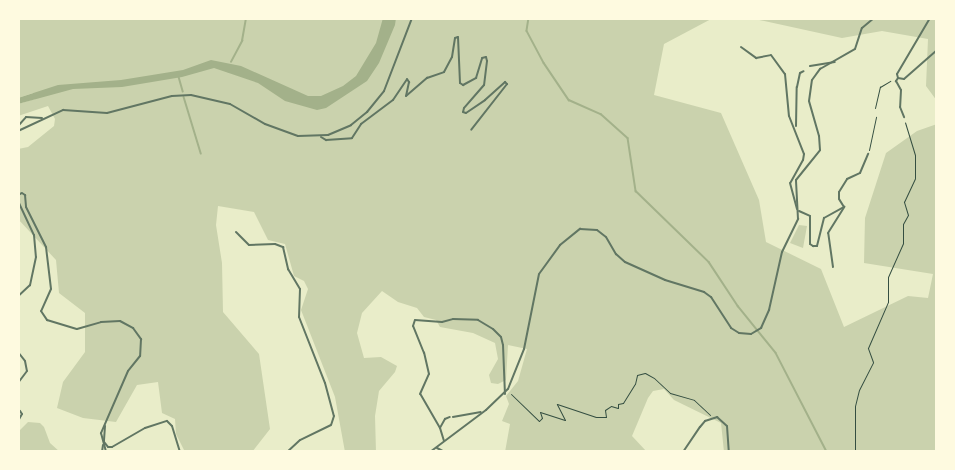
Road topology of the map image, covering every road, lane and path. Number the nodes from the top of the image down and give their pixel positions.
1 (412, 18) edge
2 (874, 18) edge
3 (930, 18) edge
4 (741, 47) dead end
5 (937, 50) edge
6 (776, 53) dead end
7 (771, 55) junction
8 (835, 62) junction
9 (810, 66) dead end
10 (804, 71) dead end
11 (897, 79) junction
12 (875, 108) dead end
13 (876, 117) dead end
14 (904, 117) joint
15 (42, 118) junction
16 (18, 126) edge
17 (796, 129) junction
18 (471, 130) dead end
19 (18, 131) edge
20 (321, 137) junction
21 (868, 154) joint
22 (18, 195) edge
23 (18, 201) edge
24 (844, 207) junction
25 (799, 213) junction
26 (236, 232) dead end
27 (833, 267) dead end
28 (18, 296) edge
29 (18, 352) edge
30 (18, 383) edge
31 (506, 393) junction
32 (20, 411) dead end
33 (484, 412) junction
34 (714, 418) junction
35 (18, 421) edge
36 (106, 423) junction
37 (440, 428) junction
38 (444, 441) junction
39 (436, 447) junction
40 (104, 452) edge
41 (180, 452) edge
42 (230, 452) edge
43 (244, 452) edge
44 (286, 452) edge
45 (430, 452) edge
46 (445, 452) edge
47 (683, 452) edge
48 (729, 452) edge
49 (855, 452) edge

1 - 20 street
2 - 8 street
3 - 11 street
4 - 7 street
5 - 11 street
6 - 7 street
7 - 17 street
8 - 9 street
8 - 25 street
10 - 17 street
11 - 12 path
11 - 14 street
13 - 21 path
14 - 49 path
15 - 16 street
15 - 19 street
15 - 20 street
17 - 25 street
18 - 20 street
21 - 24 street
22 - 36 street
23 - 28 street
24 - 25 street
24 - 27 street
25 - 31 street
26 - 44 street
29 - 30 street
31 - 33 street
31 - 34 path
31 - 37 street
32 - 35 street
33 - 37 street
33 - 38 street
34 - 47 street
34 - 48 street
36 - 40 street
36 - 41 street
37 - 38 street
38 - 39 street
39 - 45 street
39 - 46 street
42 - 43 street

